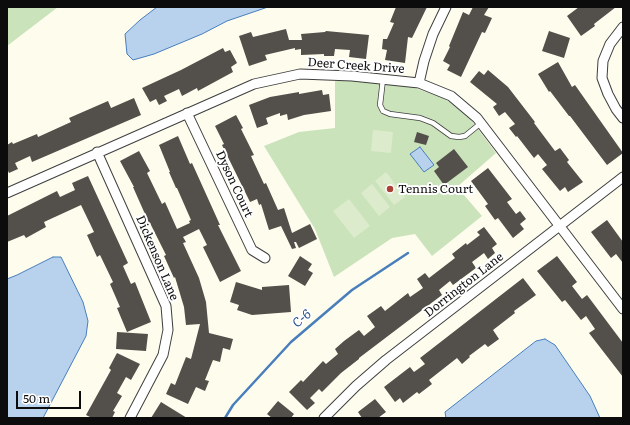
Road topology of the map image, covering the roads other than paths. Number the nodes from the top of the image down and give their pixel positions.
1 (446, 7) edge
2 (623, 27) edge
3 (383, 79) junction
4 (419, 83) junction
5 (188, 114) junction
6 (623, 118) edge
7 (481, 123) junction
8 (97, 152) junction
9 (623, 177) edge
10 (7, 193) edge
11 (560, 227) junction
12 (265, 258) dead end
13 (623, 309) edge
14 (327, 417) edge
15 (130, 418) edge

1 - 4 street
2 - 6 street
3 - 4 street, Deer Creek Drive
3 - 5 street, Deer Creek Drive
3 - 7 lane
4 - 7 street, Deer Creek Drive
5 - 8 street, Deer Creek Drive
5 - 12 street, Dyson Court
7 - 11 street, Deer Creek Drive
8 - 10 street, Deer Creek Drive
8 - 15 street, Dickenson Lane
9 - 11 street, Dorrington Lane
11 - 13 street, Deer Creek Drive
11 - 14 street, Dorrington Lane

